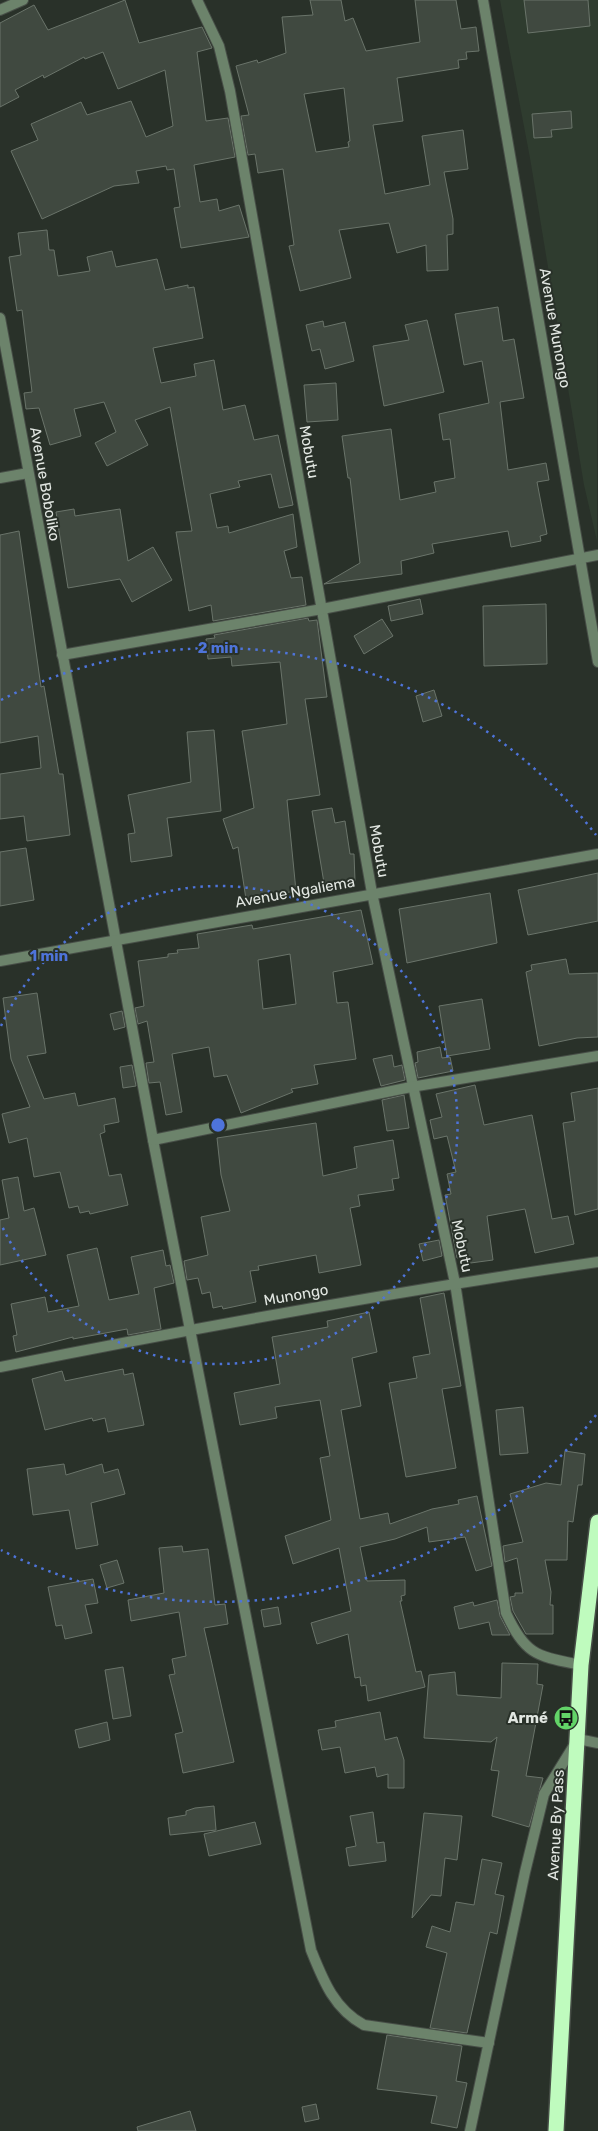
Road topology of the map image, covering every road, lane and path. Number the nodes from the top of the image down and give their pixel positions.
1 (22, 0) edge
2 (196, 0) edge
3 (483, 0) edge
4 (0, 10) edge
5 (0, 318) edge
6 (28, 473) junction
7 (0, 478) edge
8 (598, 555) edge
9 (580, 558) junction
10 (322, 610) junction
11 (62, 655) junction
12 (598, 662) edge
13 (598, 854) edge
14 (372, 893) junction
15 (115, 941) junction
16 (0, 961) edge
17 (598, 1056) edge
18 (411, 1087) junction
19 (153, 1140) junction
20 (598, 1262) edge
21 (454, 1283) junction
22 (189, 1328) junction
23 (0, 1367) edge
24 (598, 1522) edge
25 (581, 1665) junction
26 (578, 1739) junction
27 (598, 1743) edge
28 (489, 2043) junction
29 (470, 2131) edge
30 (556, 2131) edge

1 - 4 street
2 - 10 street, Mobutu
3 - 9 street, Avenue Munongo
5 - 6 street, Avenue Boboliko
6 - 7 street
6 - 11 street, Avenue Boboliko
8 - 9 street
9 - 10 street
9 - 12 street, Avenue Munongo
10 - 11 street
10 - 14 street, Mobutu
11 - 15 street
13 - 14 street, Avenue Ngaliema
14 - 15 street, Avenue Ngaliema
14 - 18 street, Mobutu
15 - 16 street, Avenue Ngaliema
15 - 19 street
17 - 18 street
18 - 19 street
18 - 21 street, Mobutu
19 - 22 street
20 - 21 street, Munongo
21 - 22 street, Munongo
21 - 25 street, Mobutu
22 - 23 street, Munongo
22 - 28 street
24 - 25 highway, Avenue By Pass
25 - 26 highway, Avenue By Pass
26 - 27 street
26 - 28 street
26 - 30 highway, Avenue By Pass
28 - 29 street

